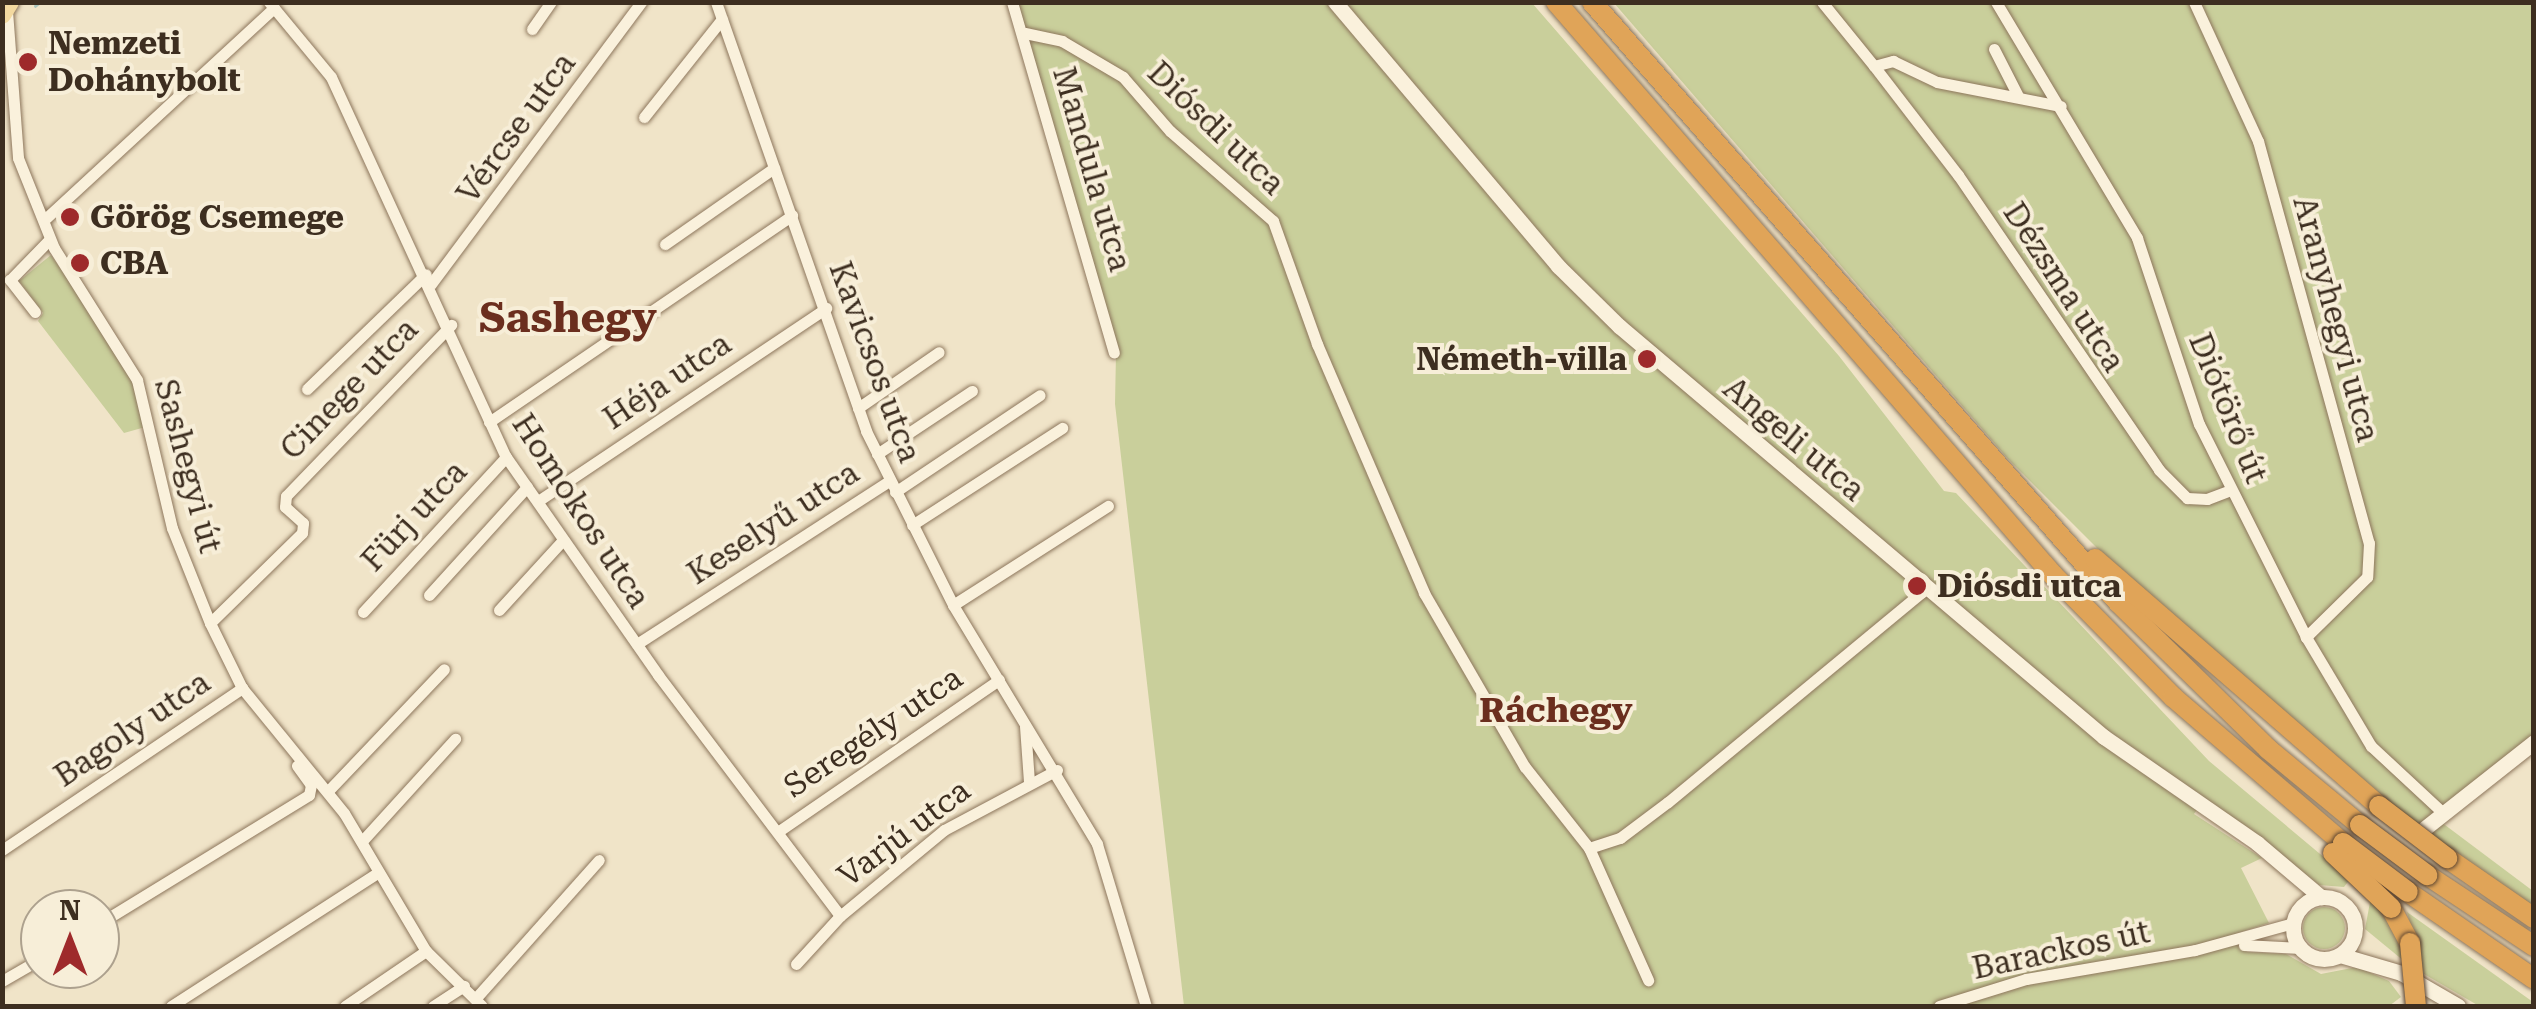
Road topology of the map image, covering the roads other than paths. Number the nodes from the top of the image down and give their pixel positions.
1 (551, 2) edge
2 (641, 2) edge
3 (716, 2) edge
4 (1012, 2) edge
5 (1334, 2) edge
6 (1556, 2) edge
7 (1592, 2) edge
8 (1822, 2) edge
9 (1996, 2) edge
10 (2194, 2) edge
11 (271, 5) edge
12 (8, 7) edge
13 (722, 19) junction
14 (532, 28) dead end
15 (1024, 33) junction
16 (2, 40) edge
17 (1994, 49) dead end
18 (8, 56) junction
19 (1874, 66) junction
20 (2018, 96) junction
21 (2061, 106) junction
22 (644, 117) dead end
23 (774, 168) junction
24 (792, 216) junction
25 (44, 220) junction
26 (50, 239) junction
27 (666, 244) dead end
28 (429, 279) junction
29 (826, 308) junction
30 (35, 312) dead end
31 (451, 325) junction
32 (939, 352) dead end
33 (1114, 352) dead end
34 (307, 390) dead end
35 (972, 391) dead end
36 (1040, 396) dead end
37 (858, 408) junction
38 (489, 422) junction
39 (1062, 428) dead end
40 (877, 454) junction
41 (506, 457) junction
42 (892, 486) junction
43 (528, 487) junction
44 (2230, 490) junction
45 (538, 501) junction
46 (1108, 506) dead end
47 (2035, 511) junction
48 (912, 525) junction
49 (563, 540) junction
50 (1928, 587) junction
51 (430, 595) dead end
52 (953, 605) junction
53 (500, 610) dead end
54 (363, 612) dead end
55 (210, 624) junction
56 (2306, 637) junction
57 (637, 644) junction
58 (444, 669) dead end
59 (999, 680) junction
60 (242, 688) junction
61 (268, 722) junction
62 (1024, 722) junction
63 (455, 739) dead end
64 (2534, 742) edge
65 (1042, 748) junction
66 (1027, 755) junction
67 (1057, 770) junction
68 (1029, 782) junction
69 (328, 792) junction
70 (2442, 812) junction
71 (2425, 828) dead end
72 (779, 831) junction
73 (363, 840) junction
74 (1589, 848) junction
75 (2338, 848) junction
76 (2, 850) edge
77 (2275, 857) junction
78 (599, 860) dead end
79 (380, 872) junction
80 (2328, 898) junction
81 (120, 911) edge
82 (840, 916) junction
83 (2534, 916) edge
84 (2296, 917) junction
85 (2355, 925) junction
86 (2534, 946) edge
87 (2300, 948) junction
88 (426, 950) junction
89 (2195, 950) junction
90 (2340, 955) junction
91 (796, 964) dead end
92 (2401, 973) junction
93 (1648, 980) dead end
94 (2534, 980) edge
95 (464, 986) junction
96 (478, 1003) edge
97 (171, 1006) edge
98 (345, 1006) edge
99 (433, 1006) edge
100 (1146, 1006) edge
101 (1939, 1006) edge
102 (2416, 1006) edge
103 (2458, 1006) edge

1 - 14 street
2 - 28 street, Vércse utca
3 - 13 street, Kavicsos utca
4 - 15 street, Mandula utca
5 - 50 street, Angeli utca
6 - 75 highway
7 - 47 highway
8 - 19 street, Dézsma utca
9 - 21 street, Diótörő út
10 - 56 street, Aranyhegyi utca
11 - 25 street
11 - 28 street, Homokos utca
12 - 18 street, Sashegyi út
13 - 22 street
13 - 23 street, Kavicsos utca
15 - 33 street, Mandula utca
15 - 74 street, Diósdi utca
16 - 18 street, Sashegyi út
17 - 20 street
18 - 25 street, Sashegyi út
19 - 20 street
19 - 44 street, Dézsma utca
20 - 21 street
21 - 44 street, Diótörő út
23 - 24 street, Kavicsos utca
23 - 27 street
24 - 29 street, Kavicsos utca
24 - 38 street
25 - 26 street, Sashegyi út
26 - 30 street
26 - 55 street, Sashegyi út
28 - 31 street, Homokos utca
28 - 34 street, Vércse utca
29 - 37 street, Kavicsos utca
29 - 45 street, Héja utca
31 - 38 street, Homokos utca
31 - 55 street, Cinege utca
32 - 37 street
35 - 40 street
36 - 42 street, Keselyű utca
37 - 40 street, Kavicsos utca
38 - 41 street, Homokos utca
39 - 48 street
40 - 42 street, Kavicsos utca
41 - 43 street, Homokos utca
41 - 54 street, Fürj utca
42 - 48 street, Kavicsos utca
42 - 57 street, Keselyű utca
43 - 45 street, Homokos utca
43 - 51 street
44 - 56 street, Diótörő út
45 - 49 street, Homokos utca
46 - 52 street
47 - 83 highway, bridge
47 - 86 highway, bridge
48 - 52 street, Kavicsos utca
49 - 53 street
49 - 57 street, Homokos utca
50 - 74 street
50 - 77 street, Angeli utca
52 - 59 street, Kavicsos utca
55 - 60 street, Sashegyi út
56 - 70 street, Diótörő út
57 - 72 street, Homokos utca
58 - 69 street
59 - 62 street, Kavicsos utca
59 - 72 street, Seregély utca
60 - 61 street, Sashegyi út
60 - 76 street, Bagoly utca
61 - 69 street, Sashegyi út
61 - 81 street, Sashegyi út
62 - 65 street, Kavicsos utca
62 - 66 street, Kavicsos utca
63 - 73 street
64 - 70 street
65 - 66 street
65 - 67 street, Kavicsos utca
66 - 68 street, Kavicsos utca
67 - 68 street, Varjú utca
67 - 100 street, Kavicsos utca
68 - 82 street, Varjú utca
69 - 73 street, Sashegyi út
70 - 71 street
72 - 82 street, Homokos utca
73 - 79 street, Sashegyi út
74 - 93 street, Diósdi utca
75 - 94 highway, bridge
75 - 102 highway, bridge
77 - 80 street, Angeli utca
77 - 84 street, Angeli utca
78 - 96 street
79 - 88 street, Sashegyi út
79 - 97 street
80 - 84 street
80 - 85 street
80 - 85 street
82 - 91 street, Varjú utca
84 - 87 street
84 - 89 street, Barackos út
85 - 90 street
85 - 92 street
87 - 89 street, Barackos út
87 - 90 street
88 - 95 street, Sashegyi út
88 - 98 street
89 - 101 street, Barackos út
90 - 92 street
92 - 103 street
95 - 96 street, Sashegyi út
95 - 99 street

